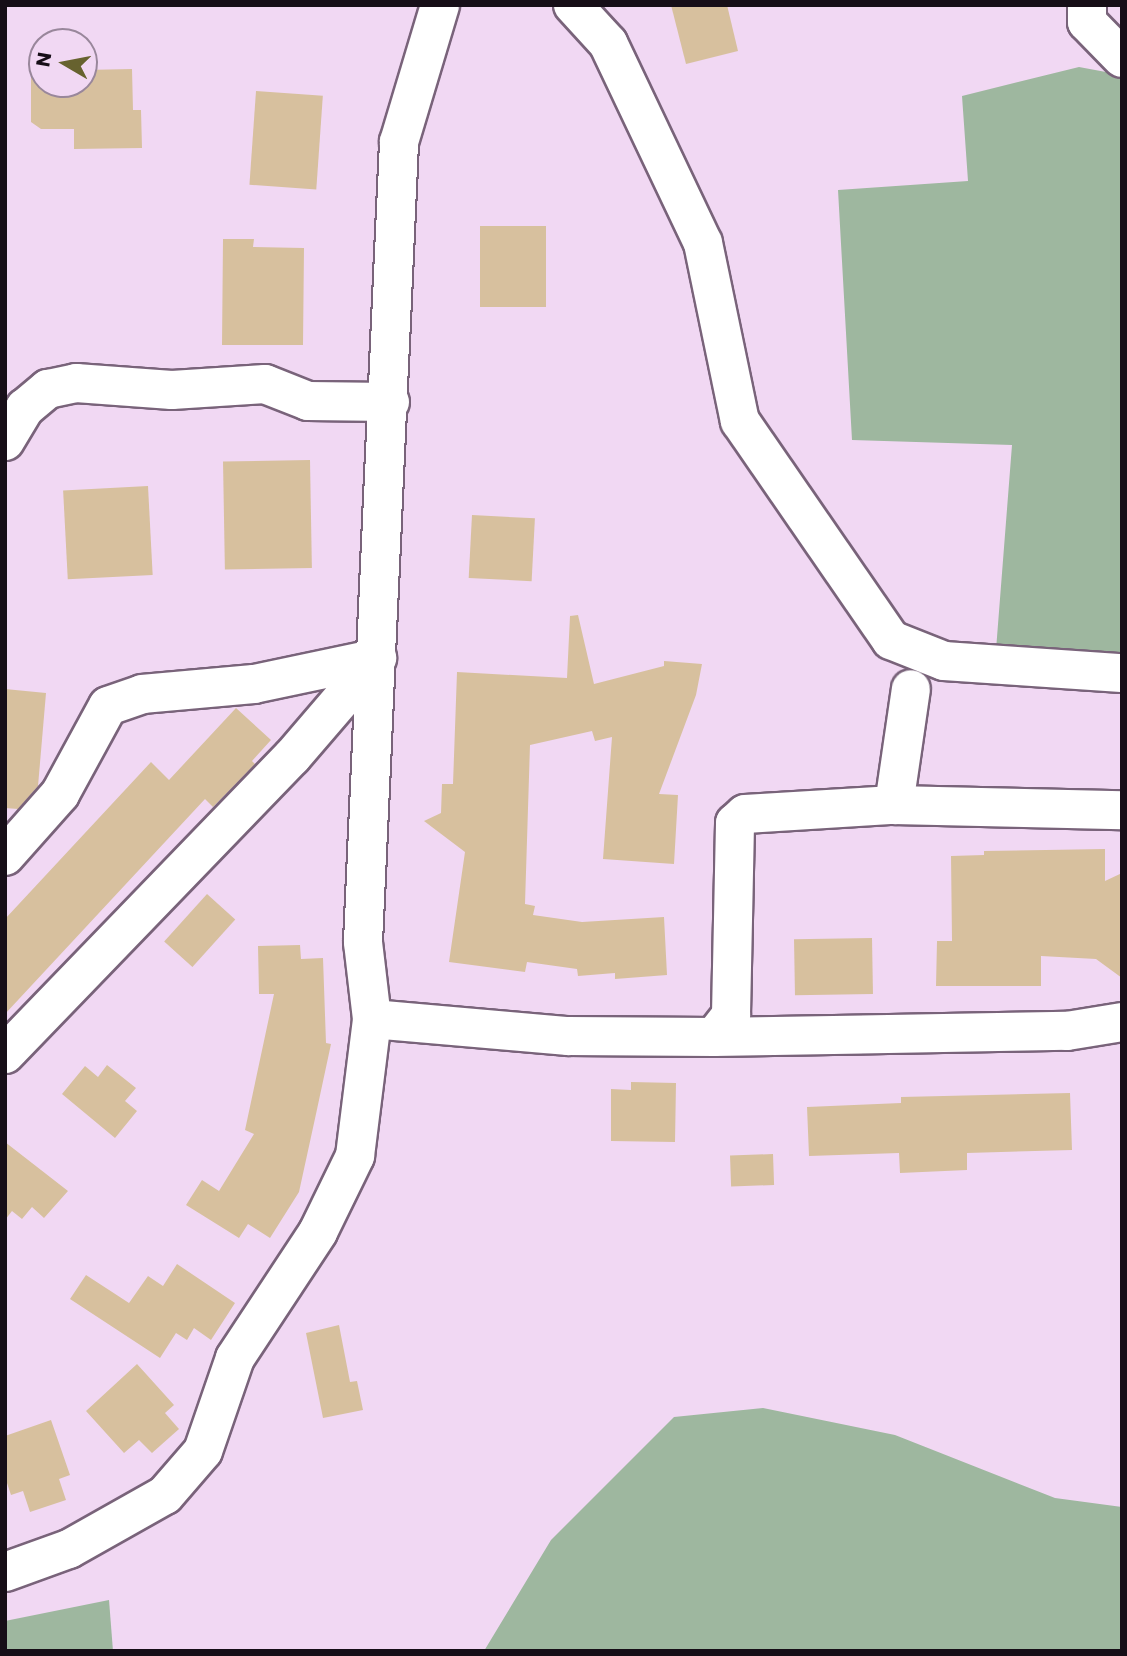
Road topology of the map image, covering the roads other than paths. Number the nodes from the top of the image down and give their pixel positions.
1 (440, 5) edge
2 (573, 5) edge
3 (1087, 5) edge
4 (1122, 58) edge
5 (390, 402) junction
6 (5, 441) edge
7 (377, 658) junction
8 (1122, 673) edge
9 (911, 689) dead end
10 (894, 805) junction
11 (1122, 810) edge
12 (5, 856) edge
13 (372, 1019) junction
14 (1122, 1022) edge
15 (713, 1037) junction
16 (5, 1054) edge
17 (5, 1572) edge

1 - 5 street
2 - 8 street
3 - 4 street
5 - 6 street
5 - 7 street
7 - 12 street
7 - 13 street
7 - 16 street
9 - 10 street
10 - 11 street
10 - 15 street
13 - 15 street
13 - 17 street
14 - 15 street

